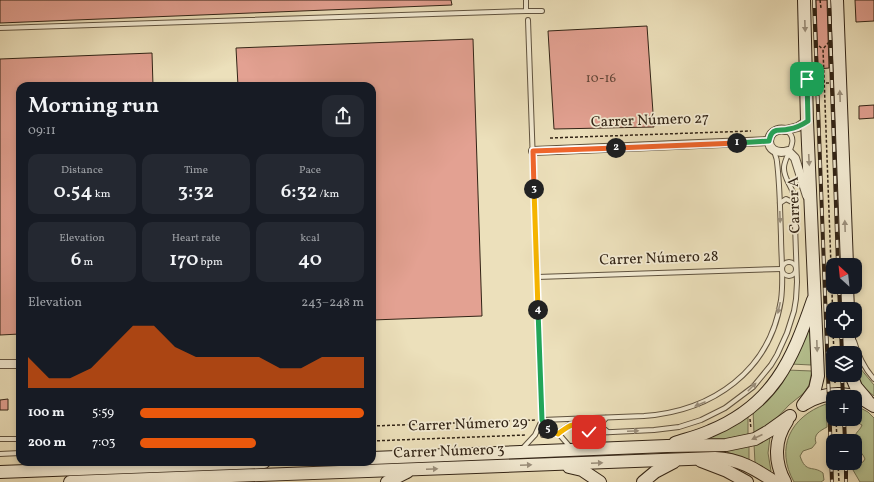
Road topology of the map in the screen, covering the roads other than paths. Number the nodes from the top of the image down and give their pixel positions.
1 (526, 0) edge
2 (804, 0) edge
3 (837, 0) edge
4 (526, 11) junction
5 (542, 11) dead end
6 (528, 20) dead end
7 (0, 28) edge
8 (808, 121) junction
9 (786, 130) junction
10 (769, 141) junction
11 (774, 150) junction
12 (533, 151) junction
13 (788, 151) junction
14 (780, 203) junction
15 (794, 203) junction
16 (812, 210) junction
17 (847, 258) edge
18 (796, 268) junction
19 (781, 269) junction
20 (537, 277) junction
21 (815, 294) junction
22 (852, 338) edge
23 (0, 364) edge
24 (16, 364) edge
25 (874, 379) edge
26 (854, 382) edge
27 (871, 404) edge
28 (803, 405) junction
29 (790, 416) junction
30 (607, 417) junction
31 (542, 420) junction
32 (608, 432) junction
33 (558, 434) junction
34 (543, 435) dead end
35 (0, 439) edge
36 (16, 439) edge
37 (667, 446) junction
38 (573, 450) junction
39 (519, 452) junction
40 (16, 453) edge
41 (0, 454) edge
42 (376, 458) edge
43 (696, 459) junction
44 (680, 460) junction
45 (558, 464) junction
46 (156, 466) edge
47 (412, 470) junction
48 (0, 472) edge
49 (295, 474) junction
50 (145, 480) edge
51 (70, 482) edge
52 (318, 482) edge
53 (387, 482) edge
54 (600, 482) edge
55 (643, 482) edge
56 (747, 482) edge
57 (775, 482) edge
58 (785, 482) edge

1 - 4 lane
2 -> 8 main road, Carrer A
17 -> 3 main road
4 - 5 lane
4 - 7 lane
6 - 12 lane
8 - 9 street
8 -> 16 main road, Carrer A
9 - 10 street
9 - 13 lane
10 - 11 street
10 - 12 street, Carrer Número 27
11 - 13 street
11 - 14 lane, Carrer Número 29
12 - 20 lane
13 - 15 lane, Carrer Número 29
13 - 16 street
14 - 15 lane
14 -> 19 lane, Carrer Número 29
15 - 18 lane, Carrer Número 29
16 - 21 main road, Carrer A
18 - 19 lane
18 - 19 lane
32 -> 18 lane, Carrer Número 29
19 - 20 lane, Carrer Número 28
19 -> 30 lane, Carrer Número 29
20 - 31 lane
21 -> 28 main road, Carrer A
21 - 37 main road
22 - 25 lane
23 - 24 street
26 - 27 main road
27 - 28 main road
28 - 29 main road
29 -> 37 main road, Carrer Número 3
29 - 58 main road
30 - 31 lane, Carrer Número 29
30 - 32 lane
31 - 33 lane
31 - 39 lane
32 - 33 lane, Carrer Número 29
33 - 34 lane, Carrer Número 29
33 - 38 lane
35 - 36 lane
37 - 38 main road, Carrer Número 3
38 - 39 main road, Carrer Número 3
39 - 42 main road, Carrer Número 3
40 - 41 lane
43 - 44 main road, Carrer Número 3
43 - 56 main road
43 - 57 main road, Carrer Número 3
45 -> 44 main road, Carrer Número 3
44 - 55 main road
47 -> 45 main road, Carrer Número 3
45 - 54 main road
46 - 48 main road
47 - 49 main road, Carrer Número 3
47 - 53 main road
49 - 50 main road, Carrer Número 3
49 - 52 main road
50 - 51 main road, Carrer Número 3

